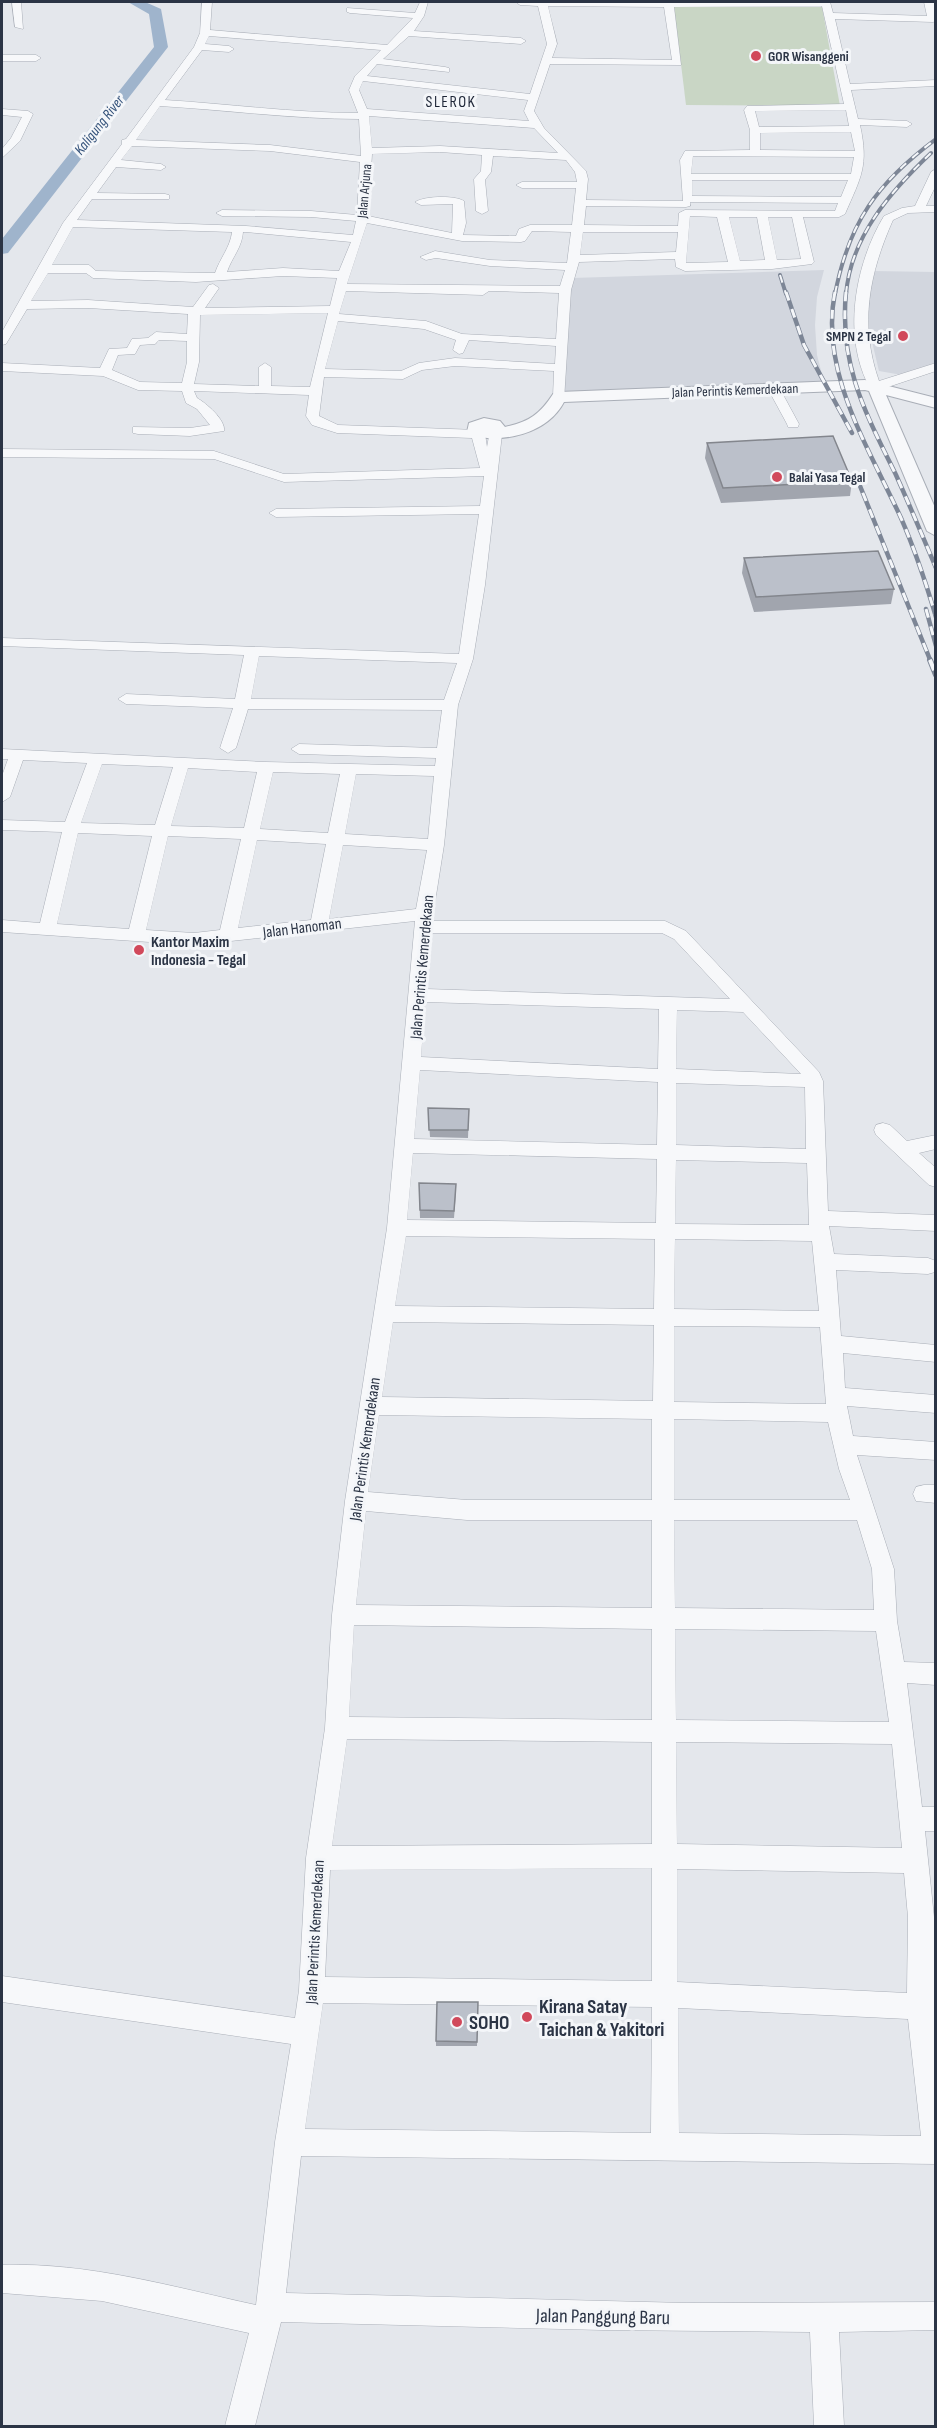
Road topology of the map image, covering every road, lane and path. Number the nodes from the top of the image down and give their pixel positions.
1 (16, 2) edge
2 (207, 2) edge
3 (424, 2) edge
4 (520, 2) edge
5 (826, 2) edge
6 (929, 2) edge
7 (542, 3) edge
8 (668, 3) edge
9 (350, 10) dead end
10 (418, 16) junction
11 (828, 16) junction
12 (934, 19) edge
13 (20, 27) dead end
14 (318, 28) dead end
15 (205, 33) junction
16 (407, 33) junction
17 (248, 36) junction
18 (312, 41) junction
19 (521, 41) dead end
20 (241, 46) dead end
21 (199, 47) junction
22 (391, 48) junction
23 (229, 50) dead end
24 (2, 58) edge
25 (36, 58) dead end
26 (376, 61) junction
27 (546, 61) junction
28 (445, 70) dead end
29 (359, 78) junction
30 (936, 83) edge
31 (846, 87) junction
32 (533, 97) junction
33 (157, 102) junction
34 (434, 102) junction
35 (849, 107) junction
36 (2, 112) edge
37 (364, 114) junction
38 (907, 124) dead end
39 (535, 125) junction
40 (854, 126) junction
41 (755, 130) junction
42 (125, 145) junction
43 (148, 149) dead end
44 (4, 150) edge
45 (488, 152) junction
46 (858, 154) junction
47 (755, 155) junction
48 (367, 156) junction
49 (567, 157) junction
50 (112, 164) junction
51 (161, 167) dead end
52 (936, 172) edge
53 (686, 177) junction
54 (855, 177) junction
55 (522, 185) dead end
56 (582, 185) junction
57 (166, 195) dead end
58 (88, 196) junction
59 (845, 200) junction
60 (421, 202) dead end
61 (580, 203) junction
62 (686, 205) junction
63 (919, 208) junction
64 (936, 208) edge
65 (482, 211) dead end
66 (222, 213) dead end
67 (722, 213) junction
68 (762, 214) junction
69 (797, 215) junction
70 (247, 217) junction
71 (362, 219) junction
72 (69, 223) junction
73 (578, 229) junction
74 (682, 229) junction
75 (457, 237) junction
76 (357, 239) junction
77 (679, 255) junction
78 (426, 257) dead end
79 (572, 263) junction
80 (772, 265) junction
81 (735, 266) junction
82 (43, 268) junction
83 (345, 275) junction
84 (216, 283) junction
85 (341, 287) junction
86 (566, 290) junction
87 (24, 305) junction
88 (196, 311) junction
89 (334, 313) junction
90 (194, 338) junction
91 (463, 338) junction
92 (2, 341) edge
93 (563, 343) junction
94 (455, 362) junction
95 (2, 367) edge
96 (265, 367) dead end
97 (936, 367) edge
98 (560, 368) junction
99 (105, 372) junction
100 (320, 374) junction
101 (875, 387) junction
102 (187, 388) junction
103 (774, 389) junction
104 (265, 390) junction
105 (316, 391) junction
106 (559, 397) junction
107 (936, 403) edge
108 (793, 424) dead end
109 (486, 429) junction
110 (138, 430) dead end
111 (2, 453) edge
112 (490, 472) junction
113 (485, 510) junction
114 (276, 513) dead end
115 (936, 531) edge
116 (2, 642) edge
117 (252, 653) junction
118 (466, 660) junction
119 (126, 699) dead end
120 (242, 704) junction
121 (450, 705) junction
122 (228, 748) dead end
123 (299, 749) dead end
124 (9, 754) edge
125 (96, 759) junction
126 (443, 762) junction
127 (182, 763) junction
128 (266, 767) junction
129 (349, 769) junction
130 (2, 797) edge
131 (2, 825) edge
132 (71, 828) junction
133 (161, 832) junction
134 (249, 834) junction
135 (334, 839) junction
136 (436, 845) junction
137 (423, 921) junction
138 (319, 924) junction
139 (2, 926) edge
140 (47, 929) junction
141 (136, 937) junction
142 (226, 937) junction
143 (417, 995) junction
144 (668, 1005) junction
145 (745, 1006) junction
146 (413, 1063) junction
147 (665, 1077) junction
148 (814, 1081) junction
149 (883, 1130) dead end
150 (936, 1142) edge
151 (402, 1146) junction
152 (903, 1149) junction
153 (664, 1154) junction
154 (815, 1156) junction
155 (936, 1180) edge
156 (936, 1223) edge
157 (819, 1225) junction
158 (397, 1228) junction
159 (664, 1232) junction
160 (825, 1262) junction
161 (928, 1266) dead end
162 (383, 1314) junction
163 (665, 1316) junction
164 (830, 1319) junction
165 (833, 1344) junction
166 (936, 1354) edge
167 (936, 1404) edge
168 (838, 1405) junction
169 (370, 1406) junction
170 (663, 1411) junction
171 (843, 1445) junction
172 (936, 1451) edge
173 (356, 1501) junction
174 (663, 1510) junction
175 (864, 1510) junction
176 (343, 1615) junction
177 (663, 1617) junction
178 (886, 1621) junction
179 (894, 1672) junction
180 (936, 1674) edge
181 (336, 1728) junction
182 (664, 1730) junction
183 (903, 1733) junction
184 (910, 1818) junction
185 (936, 1819) edge
186 (662, 1856) junction
187 (318, 1858) junction
188 (917, 1861) junction
189 (928, 1917) edge
190 (2, 1989) edge
191 (312, 1990) junction
192 (663, 1994) junction
193 (928, 2007) edge
194 (306, 2032) junction
195 (289, 2142) junction
196 (665, 2145) junction
197 (936, 2150) edge
198 (2, 2279) edge
199 (268, 2314) junction
200 (936, 2316) edge
201 (824, 2319) junction
202 (240, 2427) edge
203 (830, 2427) edge

1 - 13 street
2 - 15 street
3 - 10 street
4 - 7 street
5 - 8 street
5 - 11 street
6 - 12 street
7 - 8 street
7 - 27 street
8 - 27 street
9 - 10 street
10 - 16 street
11 - 12 street
11 - 31 street
14 - 18 street
15 - 17 street
15 - 21 street
16 - 19 street
16 - 22 street
17 - 18 street
17 - 20 street
18 - 22 street
21 - 23 street
21 - 33 street
22 - 26 street
24 - 25 street
26 - 28 street
26 - 29 street
27 - 32 street
29 - 34 street
29 - 37 street, Jalan Arjuna
30 - 31 street
31 - 35 street
32 - 34 street
32 - 39 street
33 - 37 street
33 - 42 street
34 - 37 street
34 - 39 street
35 - 40 street
35 - 41 street
36 - 44 street
37 - 48 street, Jalan Arjuna
38 - 40 street
39 - 49 street
40 - 41 street
40 - 46 street
41 - 47 street
42 - 43 street
42 - 48 street
42 - 50 street
45 - 48 street
45 - 49 street
45 - 65 street
46 - 47 street
46 - 54 street
47 - 53 street
48 - 71 street, Jalan Arjuna
49 - 56 street
50 - 51 street
50 - 58 street
52 - 63 street
53 - 54 street
53 - 62 street
54 - 59 street
55 - 56 street
56 - 61 street
57 - 58 street
58 - 72 street
59 - 62 street
59 - 69 street
60 - 75 street
61 - 62 street
61 - 73 street
62 - 67 street
62 - 74 street
63 - 64 street
63 - 101 street
66 - 70 street
67 - 68 street
67 - 81 street
68 - 69 street
68 - 80 street
69 - 80 street
70 - 71 street
70 - 72 street
70 - 76 street
70 - 84 street
71 - 75 street
71 - 76 street, Jalan Arjuna
72 - 82 street
73 - 74 street
73 - 75 street
73 - 79 street
74 - 77 street
76 - 83 street, Jalan Arjuna
77 - 79 street
77 - 81 street
78 - 79 street
79 - 86 street
80 - 81 street
82 - 84 street
82 - 87 street
83 - 84 street
83 - 85 street, Jalan Arjuna
84 - 88 street
85 - 86 street
85 - 89 street, Jalan Arjuna
86 - 93 street
87 - 88 street
87 - 92 street
88 - 89 street
88 - 90 street
89 - 91 street
89 - 100 street, Jalan Arjuna
90 - 99 street
90 - 102 street
91 - 93 street
91 - 94 street
93 - 98 street
94 - 98 street
94 - 100 street
95 - 99 street
96 - 104 street
97 - 101 street
98 - 106 street
99 - 102 street
100 - 105 street, Jalan Arjuna
101 - 103 street, Jalan Perintis Kemerdekaan
101 - 107 street, Jalan Perintis Kemerdekaan
101 - 115 street
102 - 104 street
102 - 110 street
103 - 106 street, Jalan Perintis Kemerdekaan
103 - 108 street
104 - 105 street
105 - 109 street, Jalan Arjuna
106 - 109 street
109 - 112 street, Jalan Perintis Kemerdekaan
111 - 112 street
112 - 113 street, Jalan Perintis Kemerdekaan
113 - 114 street
113 - 118 street, Jalan Perintis Kemerdekaan
116 - 117 street
117 - 118 street
117 - 120 street
118 - 121 street, Jalan Perintis Kemerdekaan
119 - 120 street
120 - 121 street
120 - 122 street
121 - 126 street, Jalan Perintis Kemerdekaan
123 - 126 street
124 - 125 street
124 - 130 street
125 - 127 street
125 - 132 street
126 - 129 street
126 - 136 street, Jalan Perintis Kemerdekaan
127 - 128 street
127 - 133 street
128 - 129 street
128 - 134 street
129 - 135 street
131 - 132 street
132 - 133 street
132 - 140 street
133 - 134 street
133 - 141 street
134 - 135 street
134 - 142 street
135 - 136 street
135 - 138 street
136 - 137 street, Jalan Perintis Kemerdekaan
137 - 138 street, Jalan Hanoman
137 - 143 street, Jalan Perintis Kemerdekaan
137 - 145 street, Jalan Hanoman
138 - 142 street, Jalan Hanoman
139 - 140 street, Jalan Hanoman
140 - 141 street, Jalan Hanoman
141 - 142 street, Jalan Hanoman
143 - 144 street
143 - 146 street, Jalan Perintis Kemerdekaan
144 - 145 street
144 - 147 street
145 - 148 street, Jalan Hanoman
146 - 147 street
146 - 151 street, Jalan Perintis Kemerdekaan
147 - 148 street
147 - 153 street
148 - 154 street
149 - 152 street
150 - 152 street
151 - 153 street
151 - 158 street, Jalan Perintis Kemerdekaan
152 - 155 street
153 - 154 street
153 - 159 street
154 - 157 street
156 - 157 street
157 - 159 street
157 - 160 street
158 - 159 street
158 - 162 street, Jalan Perintis Kemerdekaan
159 - 163 street
160 - 161 street
160 - 164 street
162 - 163 street
162 - 169 street, Jalan Perintis Kemerdekaan
163 - 164 street
163 - 170 street
164 - 165 street
165 - 166 street
165 - 168 street
167 - 168 street
168 - 170 street
168 - 171 street
169 - 170 street
169 - 173 street, Jalan Perintis Kemerdekaan
170 - 174 street
171 - 172 street
171 - 175 street
173 - 174 street
173 - 176 street, Jalan Perintis Kemerdekaan
174 - 175 street
174 - 177 street
175 - 178 street
176 - 177 street
176 - 181 street, Jalan Perintis Kemerdekaan
177 - 178 street
177 - 182 street
178 - 179 street
179 - 180 street
179 - 183 street
181 - 182 street
181 - 187 street, Jalan Perintis Kemerdekaan
182 - 183 street
182 - 186 street
183 - 184 street
184 - 185 street
184 - 188 street
186 - 187 street
186 - 188 street
186 - 192 street
187 - 191 street, Jalan Perintis Kemerdekaan
188 - 189 street
189 - 193 street
190 - 194 street
191 - 192 street
191 - 194 street, Jalan Perintis Kemerdekaan
192 - 193 street
192 - 196 street
193 - 197 street
194 - 195 street, Jalan Perintis Kemerdekaan
195 - 196 street
195 - 199 street, Jalan Perintis Kemerdekaan
196 - 197 street
198 - 199 street, Jalan Panggung Baru
199 - 201 street, Jalan Panggung Baru
199 - 202 street, Jalan Perintis Kemerdekaan
200 - 201 street, Jalan Panggung Baru
201 - 203 street

